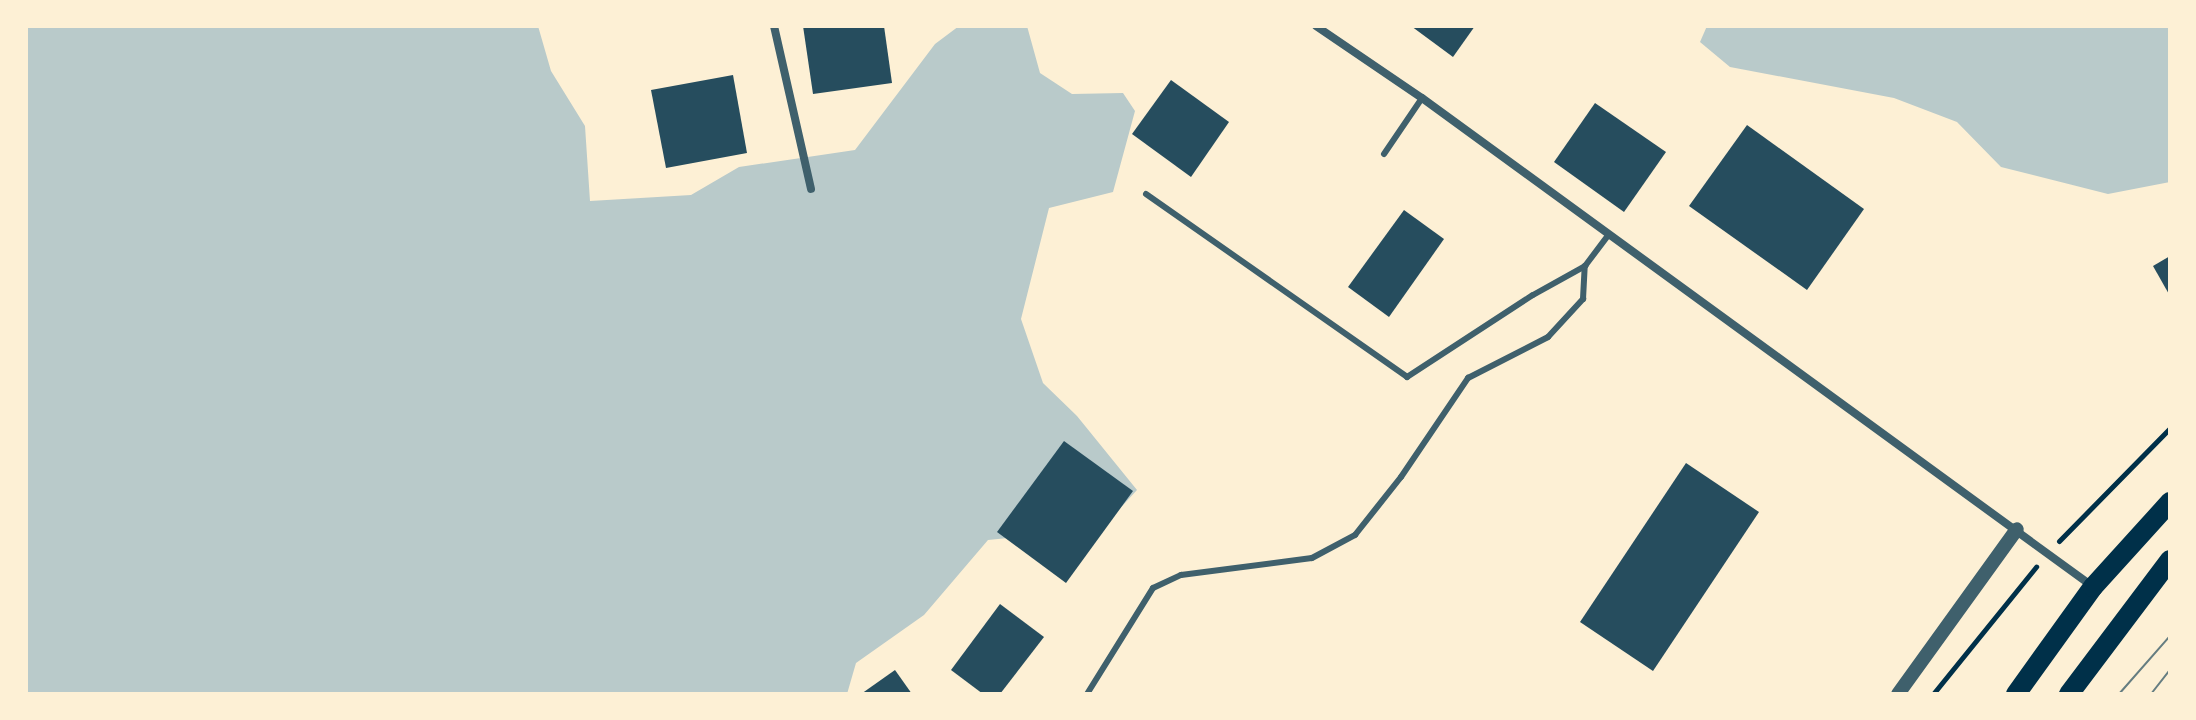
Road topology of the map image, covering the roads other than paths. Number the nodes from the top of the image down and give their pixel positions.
1 (774, 26) edge
2 (1316, 26) edge
3 (1422, 98) junction
4 (1384, 154) dead end
5 (811, 189) dead end
6 (1146, 194) dead end
7 (1608, 235) junction
8 (1585, 266) junction
9 (2170, 502) edge
10 (2017, 529) junction
11 (2170, 560) edge
12 (2093, 587) junction
13 (1087, 694) edge
14 (1898, 694) edge
15 (2016, 694) edge
16 (2069, 694) edge

1 - 5 street
2 - 3 street
3 - 4 lane
3 - 7 street
6 - 8 lane
7 - 8 lane
7 - 10 street
8 - 13 lane
9 - 12 main road
10 - 12 street
10 - 14 street
11 - 16 main road
12 - 15 main road

